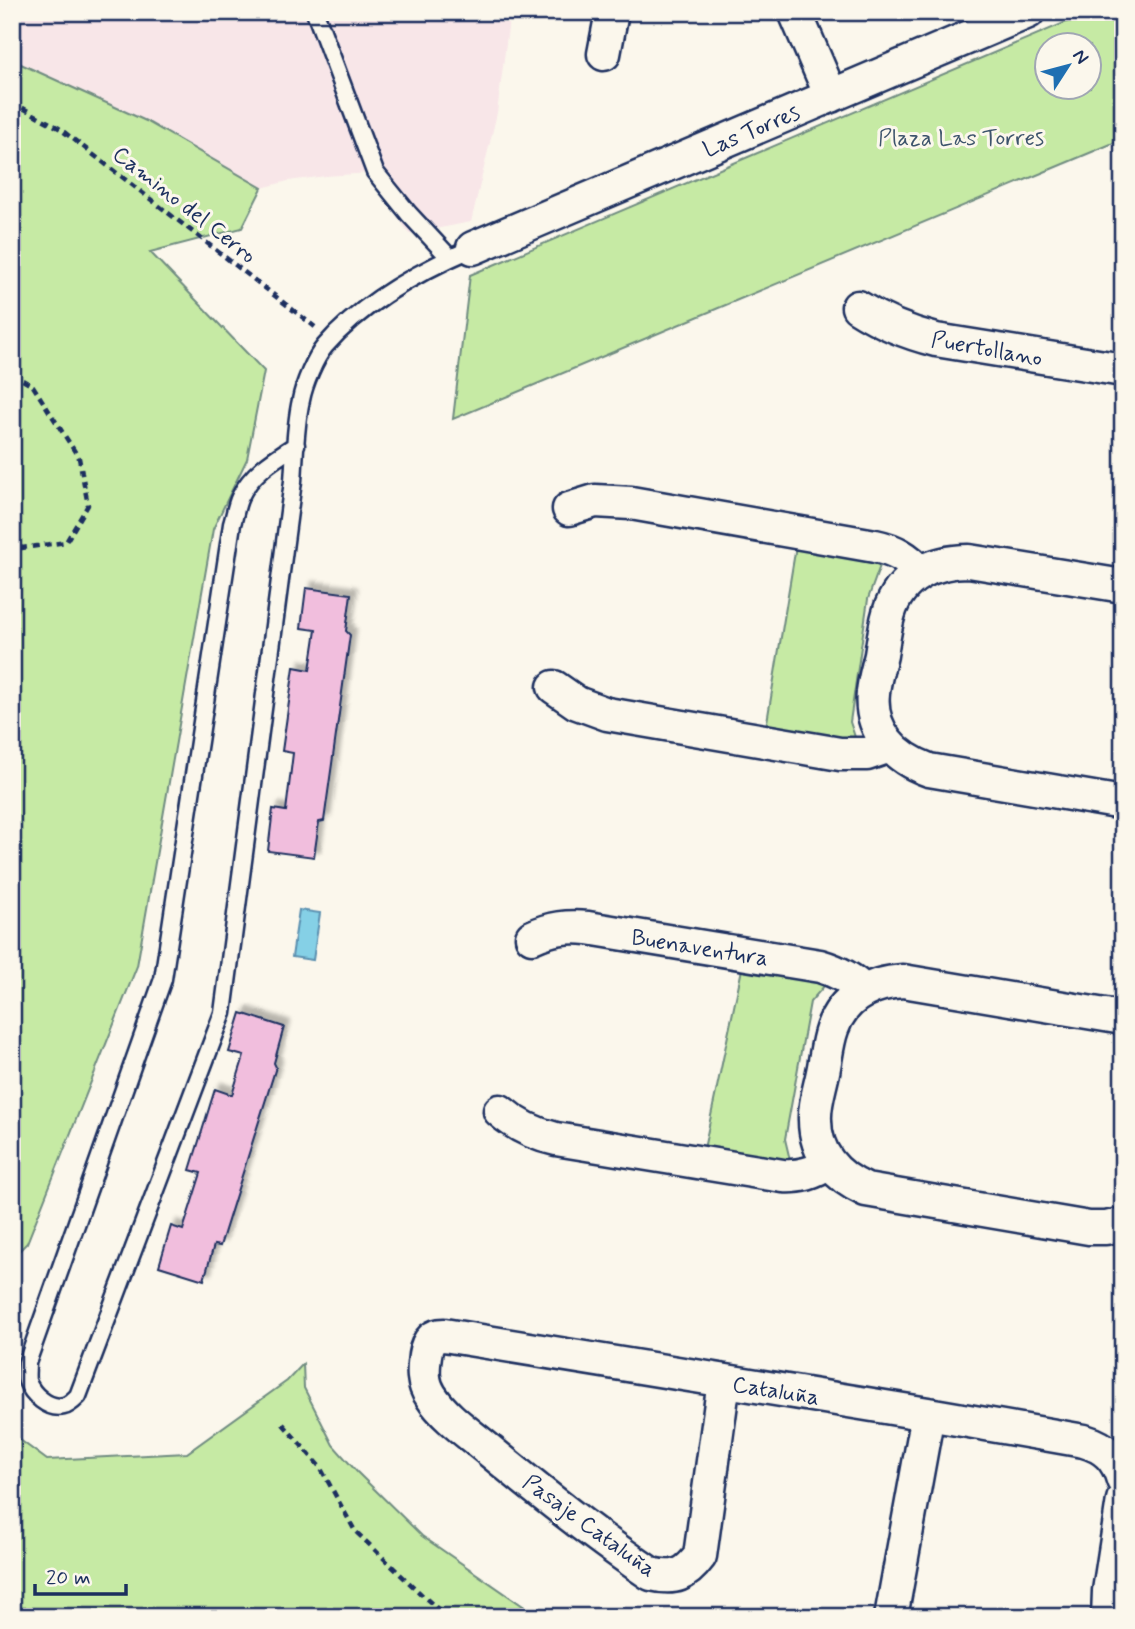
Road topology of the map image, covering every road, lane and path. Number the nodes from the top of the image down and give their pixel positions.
1 (315, 12) edge
2 (611, 12) edge
3 (795, 12) edge
4 (1028, 12) edge
5 (604, 54) dead end
6 (831, 96) junction
7 (12, 102) edge
8 (462, 253) junction
9 (858, 307) dead end
10 (333, 339) junction
11 (1123, 370) edge
12 (12, 374) edge
13 (296, 445) junction
14 (569, 509) dead end
15 (12, 539) edge
16 (920, 572) junction
17 (1123, 586) edge
18 (554, 687) dead end
19 (890, 746) junction
20 (1123, 803) edge
21 (532, 937) dead end
22 (864, 991) junction
23 (1123, 1018) edge
24 (500, 1111) dead end
25 (829, 1163) junction
26 (1123, 1224) edge
27 (434, 1337) joint
28 (724, 1381) junction
29 (928, 1414) junction
30 (283, 1424) dead end
31 (1118, 1469) edge
32 (1122, 1516) edge
33 (1118, 1560) edge
34 (447, 1617) edge
35 (891, 1617) edge
36 (1108, 1617) edge

1 - 8 lane
2 - 5 street
3 - 6 street
4 - 6 street, Las Torres
6 - 8 street, Las Torres
7 - 10 path, Camino del Cerro
8 - 10 lane
9 - 11 street, Puertollano
10 - 13 lane
12 - 15 path
13 - 13 lane
14 - 16 street
16 - 17 street
16 - 19 street
18 - 19 street
19 - 20 street
21 - 22 street, Buenaventura
22 - 23 street
22 - 25 street
24 - 25 street
25 - 26 street
27 - 28 street, Cataluña
27 - 28 street, Pasaje Cataluña
28 - 29 street, Cataluña
29 - 31 street, Cataluña
29 - 35 street
30 - 34 path
32 - 33 street
33 - 36 street

